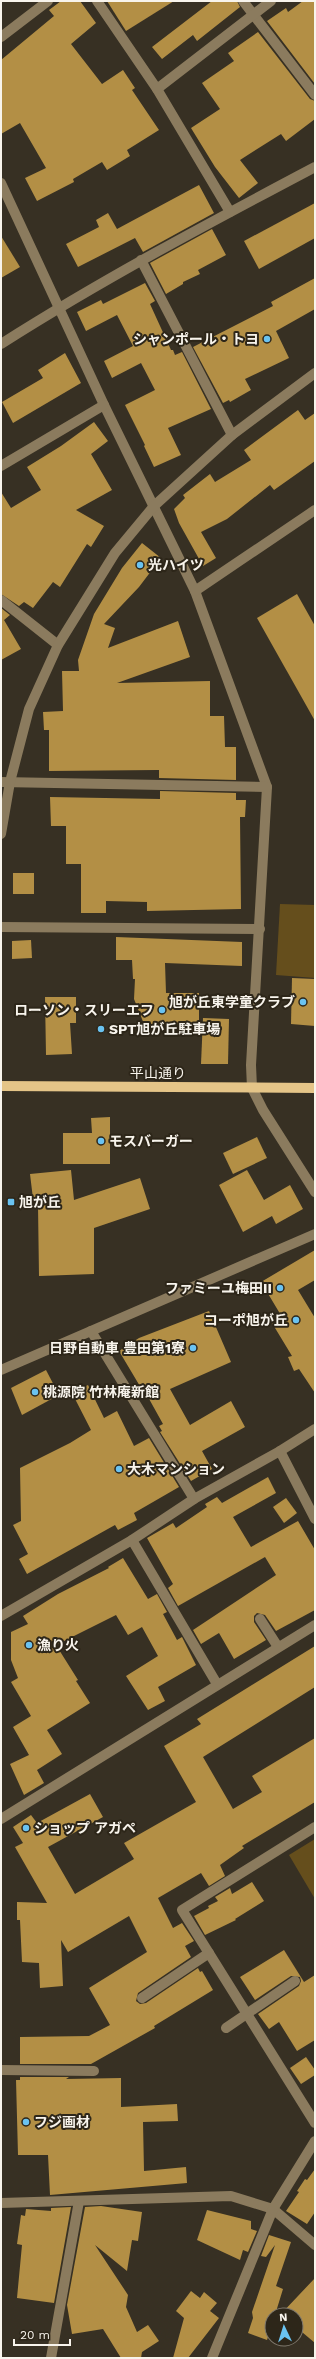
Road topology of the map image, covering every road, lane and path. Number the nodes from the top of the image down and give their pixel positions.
1 (48, 1) edge
2 (97, 1) edge
3 (243, 1) edge
4 (271, 1) edge
5 (252, 15) junction
6 (1, 37) edge
7 (157, 89) junction
8 (315, 95) edge
9 (315, 167) edge
10 (1, 183) edge
11 (230, 212) junction
12 (141, 260) junction
13 (58, 308) junction
14 (1, 344) edge
15 (315, 373) edge
16 (104, 405) junction
17 (232, 435) junction
18 (1, 466) edge
19 (154, 506) junction
20 (315, 510) edge
21 (195, 591) junction
22 (1, 600) edge
23 (58, 645) junction
24 (5, 782) edge
25 (267, 787) junction
26 (1, 834) edge
27 (1, 927) edge
28 (260, 929) junction
29 (1, 1086) edge
30 (252, 1088) junction
31 (315, 1088) edge
32 (315, 1192) edge
33 (315, 1234) edge
34 (91, 1331) junction
35 (1, 1370) edge
36 (315, 1429) edge
37 (280, 1451) junction
38 (194, 1499) junction
39 (315, 1519) edge
40 (132, 1540) junction
41 (1, 1616) edge
42 (260, 1618) dead end
43 (315, 1625) edge
44 (278, 1647) junction
45 (217, 1684) junction
46 (1, 1819) edge
47 (315, 1827) edge
48 (209, 1953) junction
49 (295, 1981) dead end
50 (142, 1998) dead end
51 (247, 2012) junction
52 (226, 2028) dead end
53 (1, 2070) edge
54 (94, 2070) dead end
55 (315, 2123) edge
56 (315, 2141) edge
57 (79, 2201) junction
58 (1, 2203) edge
59 (273, 2209) junction
60 (315, 2245) edge
61 (51, 2358) edge
62 (212, 2358) edge

1 - 6 street
2 - 7 street
3 - 5 street
4 - 5 street
5 - 7 street
5 - 8 street
7 - 11 street
9 - 11 street
10 - 13 street
11 - 12 street
12 - 13 street
12 - 17 street
13 - 14 street
13 - 16 street
15 - 17 street
16 - 18 street
16 - 19 street
17 - 19 street
19 - 21 street
19 - 23 street
20 - 21 street
21 - 25 street
22 - 23 street
23 - 24 street
24 - 25 street
24 - 26 street
25 - 28 street
27 - 28 street
28 - 30 street
29 - 30 main road, 平山通り
30 - 31 main road, 平山通り
30 - 32 street
33 - 34 street
34 - 35 street
34 - 38 street
36 - 37 street
37 - 38 street
37 - 39 street
38 - 40 street
40 - 41 street
40 - 45 street
42 - 44 street
43 - 44 street
44 - 45 street
45 - 46 street
47 - 48 street
48 - 50 street
48 - 51 street
49 - 51 street
51 - 52 street
51 - 55 street
53 - 54 street
56 - 59 street
57 - 58 street
57 - 59 street
57 - 61 street
59 - 60 street
59 - 62 street

